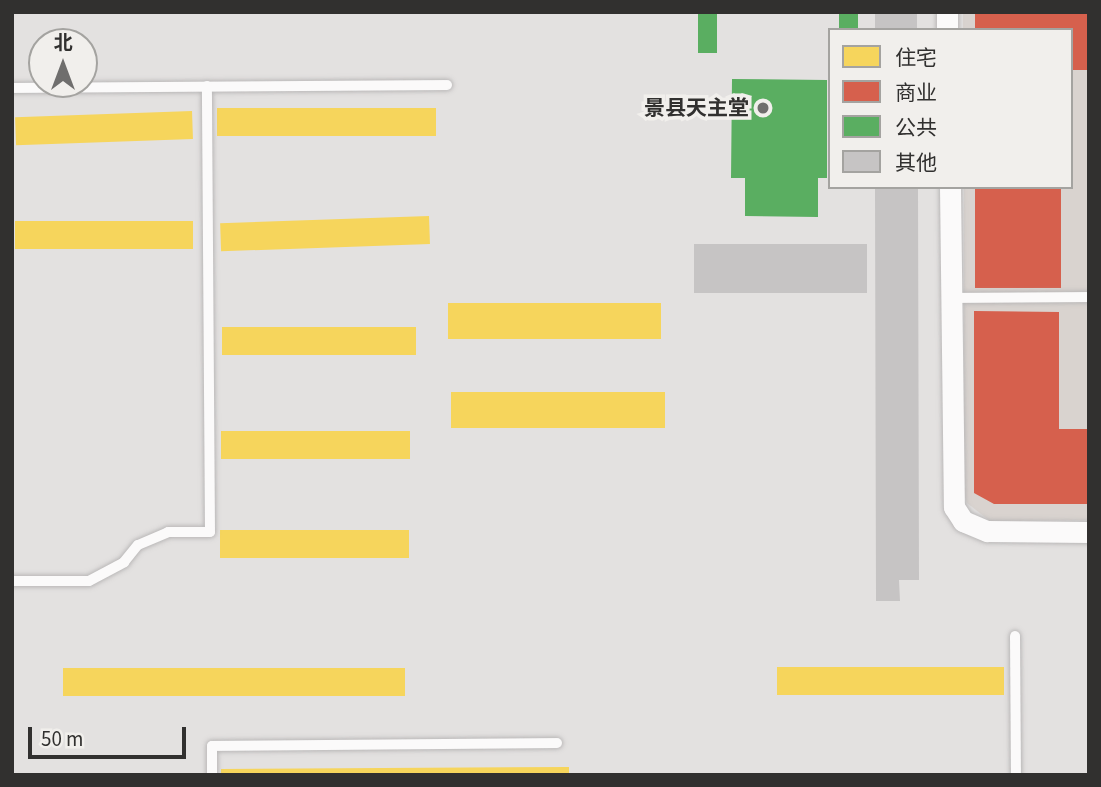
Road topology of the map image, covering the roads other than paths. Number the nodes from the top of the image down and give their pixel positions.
1 (447, 85) dead end
2 (206, 86) junction
3 (12, 88) edge
4 (950, 189) edge
5 (1089, 297) edge
6 (951, 298) junction
7 (1089, 532) edge
8 (12, 581) edge
9 (1015, 636) dead end
10 (556, 743) dead end
11 (212, 775) edge
12 (1016, 775) edge

1 - 2 lane
2 - 3 lane
2 - 8 lane
4 - 6 street
5 - 6 lane
6 - 7 street
9 - 12 lane
10 - 11 lane

